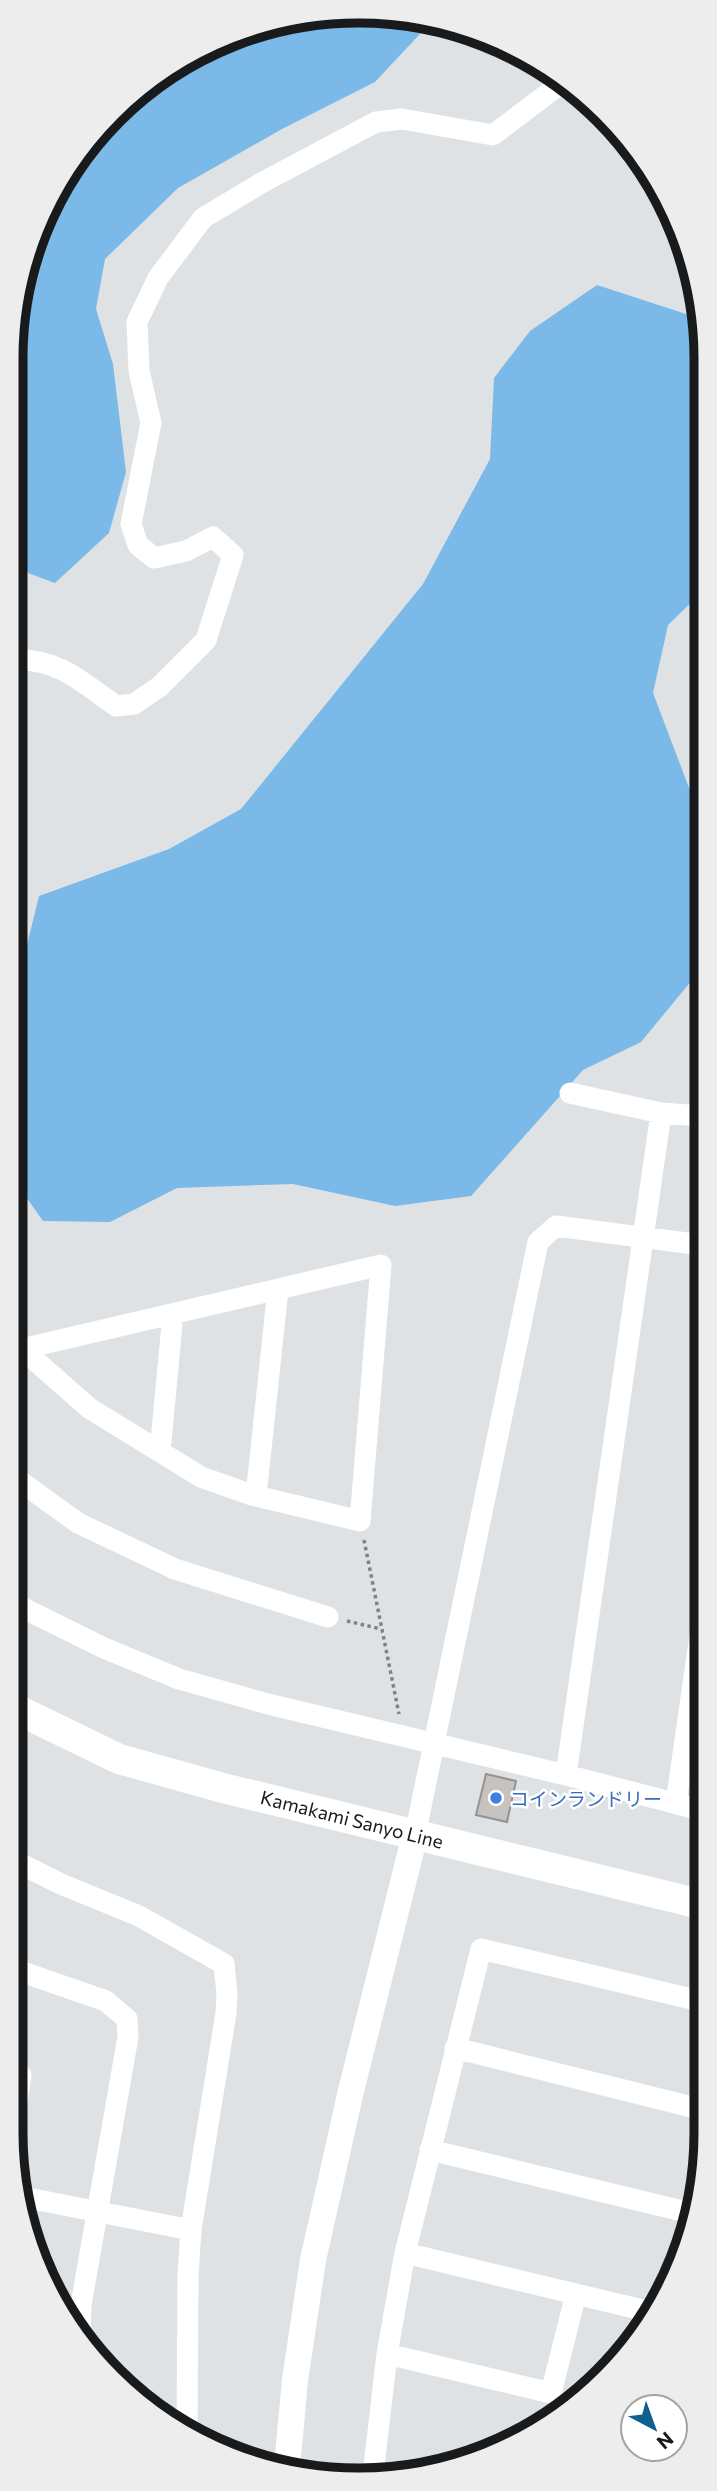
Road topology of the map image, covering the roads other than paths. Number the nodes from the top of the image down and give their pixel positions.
1 (556, 87) edge
2 (23, 660) edge
3 (570, 1093) dead end
4 (661, 1113) junction
5 (694, 1115) edge
6 (644, 1236) junction
7 (694, 1244) edge
8 (278, 1289) junction
9 (173, 1314) junction
10 (23, 1349) edge
11 (23, 1354) edge
12 (160, 1452) junction
13 (23, 1483) edge
14 (256, 1496) junction
15 (23, 1607) edge
16 (328, 1617) road end
17 (694, 1677) edge
18 (23, 1712) edge
19 (435, 1745) junction
20 (566, 1775) junction
21 (676, 1803) junction
22 (694, 1808) edge
23 (415, 1835) junction
24 (23, 1865) edge
25 (694, 1902) edge
26 (23, 1972) edge
27 (694, 2000) edge
28 (455, 2048) junction
29 (694, 2108) edge
30 (430, 2150) junction
31 (29, 2198) edge
32 (97, 2211) junction
33 (685, 2212) edge
34 (191, 2230) junction
35 (405, 2253) junction
36 (576, 2294) junction
37 (643, 2310) edge
38 (80, 2321) edge
39 (387, 2354) junction
40 (187, 2421) edge
41 (288, 2461) edge
42 (374, 2468) edge

1 - 2 street
3 - 4 street
4 - 5 street
4 - 6 street
6 - 7 street
6 - 19 street
6 - 20 street
8 - 9 street
8 - 14 street
8 - 14 street
9 - 10 street
9 - 12 street
11 - 12 street
12 - 14 street
13 - 16 street
15 - 19 street
17 - 21 street
18 - 23 main road, Kamakami Sanyo Line
19 - 20 street
19 - 23 street
20 - 21 street
21 - 22 street
23 - 25 main road, Kamakami Sanyo Line
23 - 41 street
24 - 34 street
26 - 32 street
27 - 28 street
28 - 29 street
28 - 30 street
30 - 33 street
30 - 35 street
31 - 32 street
32 - 34 street
32 - 38 street
34 - 40 street
35 - 36 street
35 - 39 street
36 - 37 street
36 - 39 street
39 - 42 street

